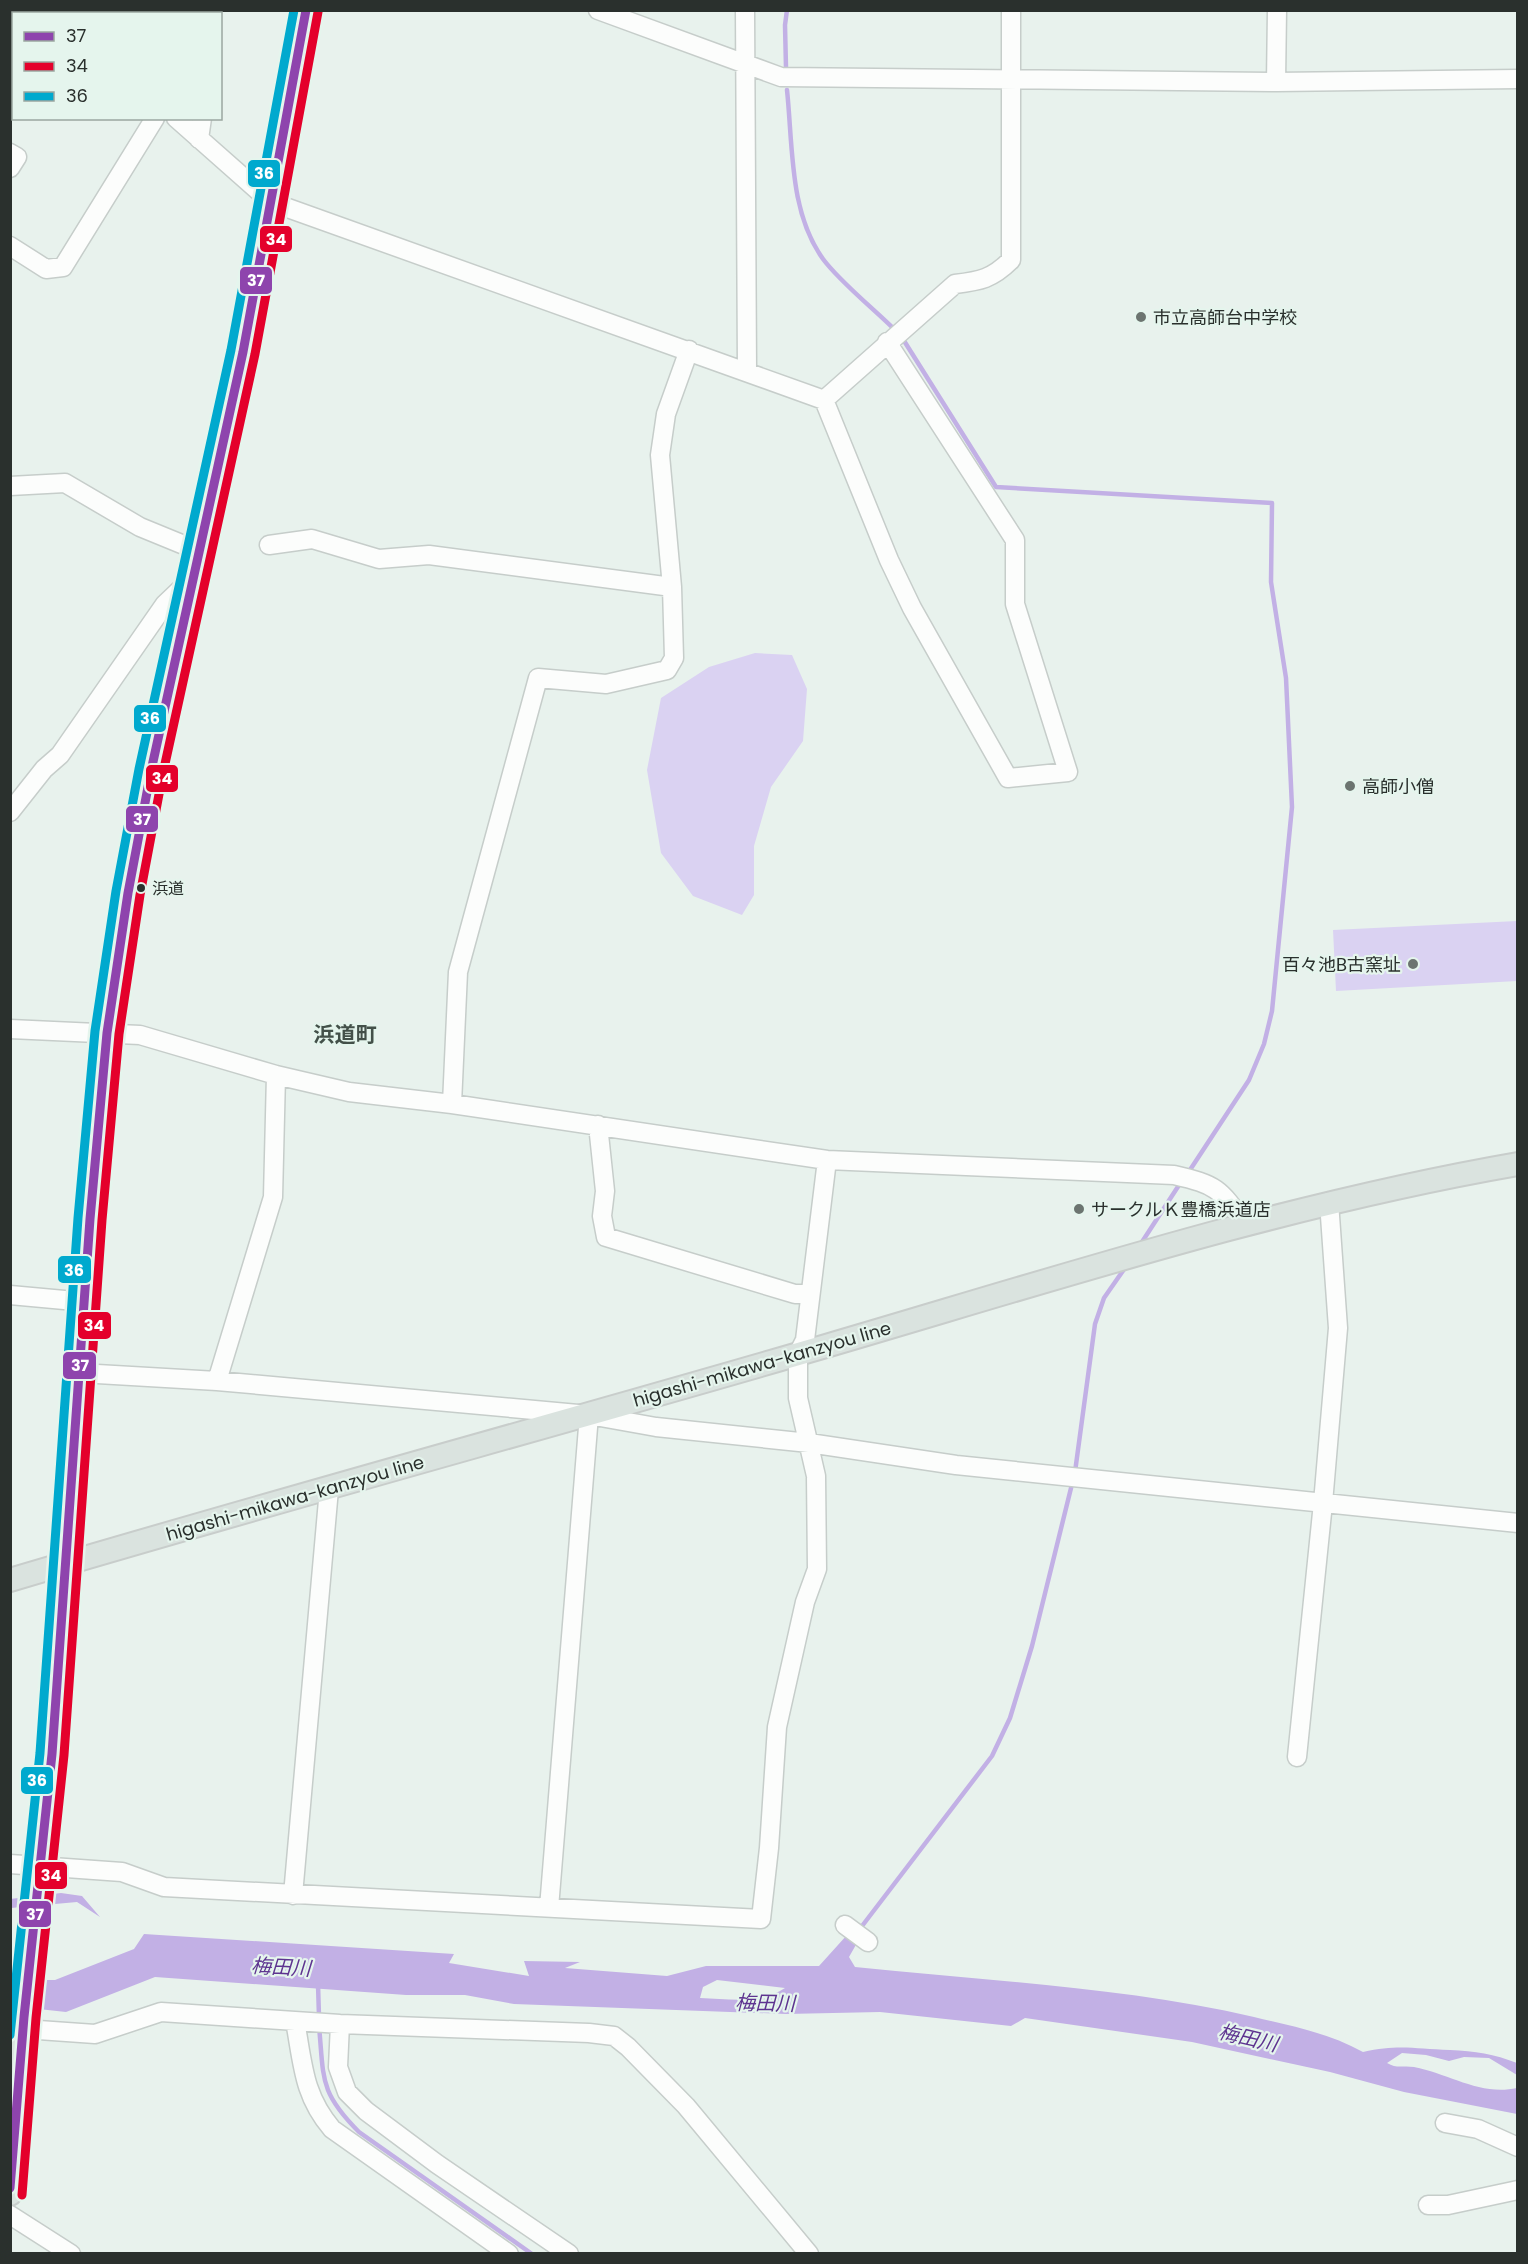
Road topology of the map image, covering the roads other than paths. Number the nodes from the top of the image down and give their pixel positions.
1 (306, 10) edge
2 (598, 10) edge
3 (745, 10) edge
4 (1011, 10) edge
5 (1276, 10) edge
6 (746, 65) junction
7 (1518, 79) edge
8 (1011, 81) junction
9 (1276, 82) junction
10 (154, 120) edge
11 (178, 120) edge
12 (201, 120) edge
13 (199, 139) junction
14 (10, 153) edge
15 (10, 168) edge
16 (271, 202) junction
17 (10, 246) edge
18 (887, 342) junction
19 (689, 350) junction
20 (747, 371) junction
21 (824, 400) junction
22 (10, 486) edge
23 (269, 545) dead end
24 (201, 552) junction
25 (195, 582) junction
26 (672, 587) junction
27 (10, 812) edge
28 (10, 1029) edge
29 (107, 1033) junction
30 (276, 1075) junction
31 (452, 1104) junction
32 (598, 1125) junction
33 (827, 1160) junction
34 (1518, 1164) edge
35 (1329, 1202) junction
36 (1245, 1224) junction
37 (809, 1294) junction
38 (10, 1295) edge
39 (86, 1302) junction
40 (798, 1354) junction
41 (80, 1373) junction
42 (217, 1381) junction
43 (590, 1414) junction
44 (809, 1443) junction
45 (329, 1489) junction
46 (1323, 1503) junction
47 (1518, 1524) edge
48 (66, 1563) junction
49 (10, 1580) edge
50 (1297, 1757) dead end
51 (10, 1864) edge
52 (39, 1873) junction
53 (293, 1895) junction
54 (549, 1908) junction
55 (845, 1925) dead end
56 (868, 1942) dead end
57 (295, 2021) junction
58 (327, 2023) junction
59 (19, 2025) edge
60 (1445, 2123) dead end
61 (1518, 2147) edge
62 (1518, 2190) edge
63 (10, 2194) edge
64 (1428, 2205) dead end
65 (10, 2215) edge
66 (71, 2253) edge
67 (509, 2253) edge
68 (569, 2253) edge
69 (809, 2253) edge

1 - 16 main road
2 - 6 street
3 - 6 street
4 - 8 street
5 - 9 street
6 - 8 street
6 - 20 street
7 - 9 street
8 - 9 street
8 - 18 street
10 - 17 street
11 - 13 street
12 - 13 street
13 - 16 street
14 - 15 street
16 - 19 street
16 - 24 main road
18 - 21 street
18 - 21 street
19 - 20 street
19 - 26 street
20 - 21 street
22 - 24 street
23 - 26 street
24 - 25 main road
25 - 27 street
25 - 29 main road
26 - 31 street
28 - 29 street
29 - 30 street
29 - 39 main road
30 - 31 street
30 - 42 street
31 - 32 street
32 - 33 street
32 - 37 street
33 - 36 street
33 - 37 street
34 - 35 main road, higashi-mikawa-kanzyou line
35 - 36 main road, higashi-mikawa-kanzyou line
35 - 46 street
36 - 40 main road, higashi-mikawa-kanzyou line
37 - 40 street
38 - 39 street
39 - 41 main road
40 - 43 main road, higashi-mikawa-kanzyou line
40 - 44 street
41 - 42 street
41 - 48 main road
42 - 43 street
43 - 44 street
43 - 45 main road, higashi-mikawa-kanzyou line
43 - 54 street
44 - 46 street
44 - 54 street
45 - 48 main road, higashi-mikawa-kanzyou line
45 - 53 street
46 - 47 street
46 - 50 street
48 - 49 main road, higashi-mikawa-kanzyou line
48 - 52 main road
51 - 52 street
52 - 53 street
52 - 59 main road
53 - 54 street
55 - 56 street
57 - 58 street
57 - 59 street
57 - 67 street
58 - 68 street
58 - 69 street
59 - 63 main road
60 - 61 street
62 - 64 street
65 - 66 street

